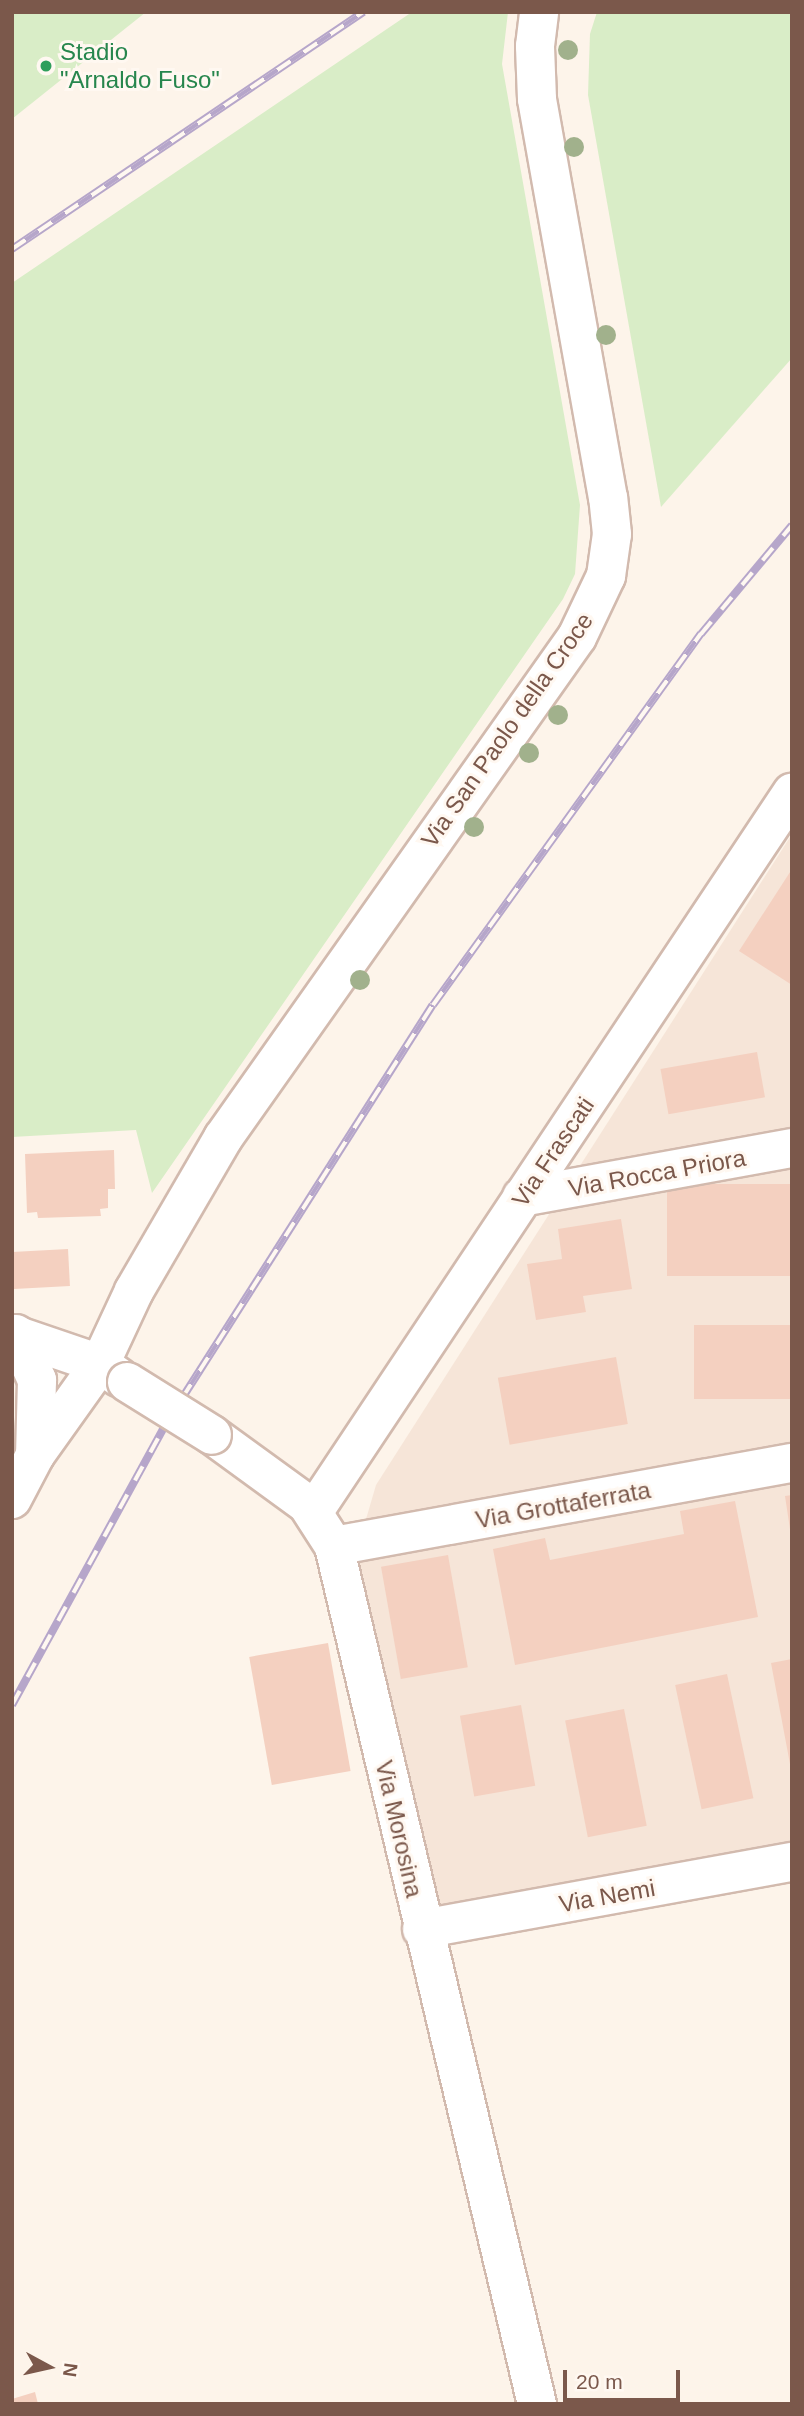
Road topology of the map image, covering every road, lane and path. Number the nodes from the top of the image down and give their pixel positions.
1 (539, 12) edge
2 (792, 793) edge
3 (792, 1148) edge
4 (522, 1197) junction
5 (14, 1334) edge
6 (113, 1373) junction
7 (35, 1455) junction
8 (792, 1463) edge
9 (12, 1499) edge
10 (314, 1511) junction
11 (334, 1546) junction
12 (792, 1862) edge
13 (422, 1929) junction
14 (537, 2404) edge

1 - 6 street, Via San Paolo della Croce
2 - 4 street, Via Frascati
3 - 4 street, Via Rocca Priora
4 - 10 street, Via Frascati
5 - 6 street, Via Morosina
5 - 7 street
6 - 7 street, Via San Paolo della Croce
6 - 10 street, Via Morosina, bridge
7 - 9 street, Via San Paolo della Croce
8 - 11 street, Via Grottaferrata
10 - 11 street, Via Morosina
11 - 13 street, Via Morosina
12 - 13 street, Via Nemi
13 - 14 street, Via Morosina

